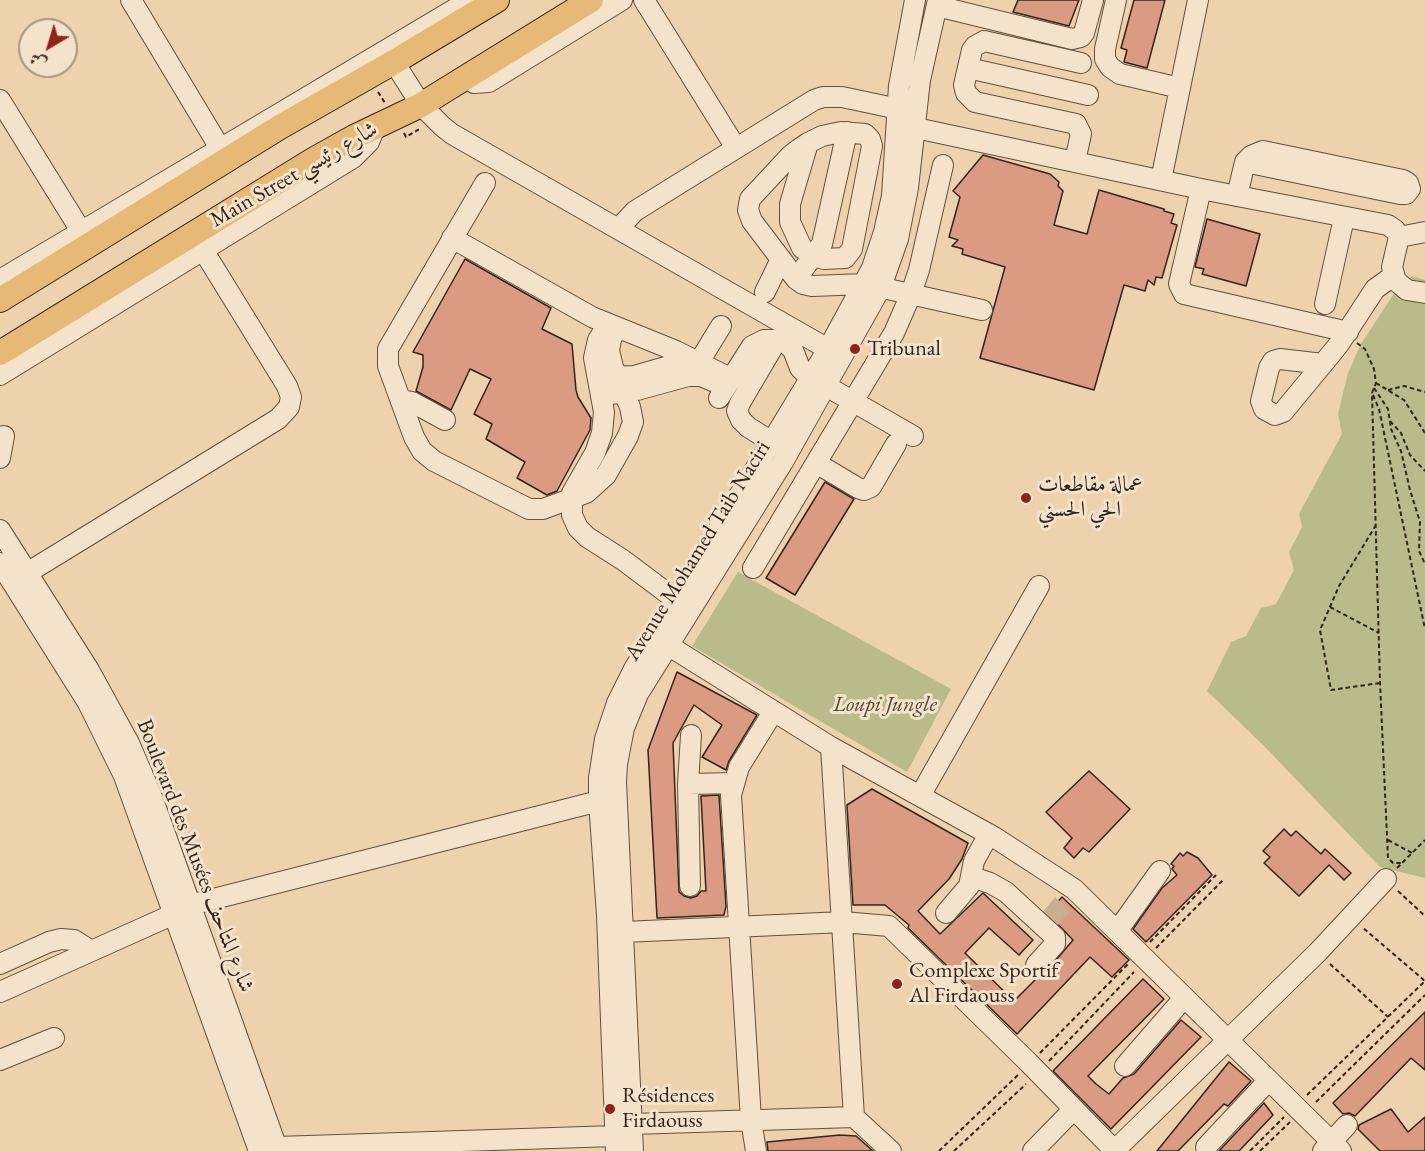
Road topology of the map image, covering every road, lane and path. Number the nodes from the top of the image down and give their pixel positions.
1 (131, 0) edge
2 (470, 0) edge
3 (497, 0) edge
4 (591, 0) edge
5 (622, 0) edge
6 (644, 0) edge
7 (915, 0) edge
8 (1093, 0) edge
9 (1116, 0) edge
10 (1198, 0) edge
11 (937, 3) edge
12 (394, 62) junction
13 (1081, 63) dead end
14 (968, 68) junction
15 (465, 77) junction
16 (1179, 88) junction
17 (1088, 95) dead end
18 (0, 100) edge
19 (421, 105) junction
20 (906, 118) junction
21 (375, 127) junction
22 (847, 132) junction
23 (808, 143) junction
24 (220, 148) junction
25 (736, 148) junction
26 (1075, 161) junction
27 (1245, 162) junction
28 (943, 165) dead end
29 (1161, 180) junction
30 (484, 183) dead end
31 (1201, 189) junction
32 (1237, 196) junction
33 (1344, 218) junction
34 (618, 229) junction
35 (81, 231) junction
36 (1425, 232) edge
37 (1399, 237) junction
38 (452, 238) junction
39 (202, 250) junction
40 (813, 256) junction
41 (781, 259) junction
42 (1393, 276) junction
43 (796, 279) junction
44 (0, 280) edge
45 (873, 291) junction
46 (765, 292) dead end
47 (1425, 293) edge
48 (911, 294) junction
49 (0, 300) edge
50 (1325, 304) dead end
51 (982, 310) dead end
52 (904, 313) junction
53 (612, 326) junction
54 (722, 326) dead end
55 (1347, 333) junction
56 (777, 340) junction
57 (828, 349) junction
58 (0, 353) edge
59 (696, 360) junction
60 (1323, 364) dead end
61 (0, 375) edge
62 (818, 382) junction
63 (1376, 383) junction
64 (621, 385) junction
65 (598, 386) junction
66 (725, 388) junction
67 (1374, 388) junction
68 (1388, 390) junction
69 (1425, 392) edge
70 (1372, 393) junction
71 (401, 400) junction
72 (853, 402) junction
73 (444, 420) dead end
74 (1390, 422) junction
75 (1425, 433) edge
76 (4, 436) dead end
77 (772, 442) junction
78 (0, 458) edge
79 (816, 463) junction
80 (1425, 471) edge
81 (571, 500) junction
82 (1376, 525) junction
83 (0, 530) edge
84 (0, 563) edge
85 (1425, 564) edge
86 (753, 567) dead end
87 (27, 573) junction
88 (1039, 586) dead end
89 (675, 599) junction
90 (1330, 607) junction
91 (1425, 630) edge
92 (1379, 633) junction
93 (660, 641) junction
94 (1380, 683) junction
95 (773, 712) junction
96 (691, 735) dead end
97 (831, 747) junction
98 (734, 783) junction
99 (688, 784) junction
100 (920, 796) junction
101 (599, 801) junction
102 (989, 834) junction
103 (1388, 840) junction
104 (1425, 840) edge
105 (1412, 853) junction
106 (1402, 863) junction
107 (1160, 871) dead end
108 (1216, 875) dead end
109 (972, 877) junction
110 (1224, 879) dead end
111 (1386, 879) junction
112 (690, 886) dead end
113 (182, 909) junction
114 (946, 913) dead end
115 (1425, 916) edge
116 (1351, 917) junction
117 (843, 922) junction
118 (740, 927) junction
119 (1118, 930) junction
120 (624, 932) junction
121 (91, 951) junction
122 (1318, 952) junction
123 (1142, 956) junction
124 (0, 964) edge
125 (1036, 965) dead end
126 (0, 992) edge
127 (1425, 995) edge
128 (1184, 998) junction
129 (1388, 1017) junction
130 (54, 1038) dead end
131 (1228, 1041) junction
132 (0, 1060) edge
133 (1125, 1066) dead end
134 (1034, 1068) junction
135 (1268, 1081) junction
136 (1074, 1109) junction
137 (1299, 1111) junction
138 (855, 1117) junction
139 (751, 1120) junction
140 (632, 1124) junction
141 (1347, 1125) dead end
142 (615, 1143) edge
143 (1206, 1146) dead end
144 (1331, 1148) edge
145 (271, 1150) edge
146 (633, 1151) edge
147 (756, 1151) edge
148 (891, 1151) edge
149 (939, 1151) edge
150 (954, 1151) edge
151 (1034, 1151) edge
152 (1114, 1151) edge
153 (1250, 1151) edge
154 (1260, 1151) edge

1 - 24 street
2 - 24 street
3 - 12 main road, Main Street شارع رئيسي
4 - 15 main road, Main Street شارع رئيسي
5 - 15 street
6 - 25 street
7 - 20 street, Avenue Mohamed Taib Naciri
8 - 11 street
9 - 16 street
10 - 16 street
11 - 20 street, Avenue Mohamed Taib Naciri
12 - 19 street
12 - 49 main road, Main Street شارع رئيسي
13 - 14 street
14 - 17 street
14 - 26 street
15 - 19 main road, Main Street شارع رئيسي
16 - 29 street
18 - 35 street
19 - 21 main road, Main Street شارع رئيسي
19 - 34 street
20 - 25 street
20 - 26 street
20 - 45 street, Avenue Mohamed Taib Naciri
21 - 39 street
21 - 58 main road, Main Street شارع رئيسي
22 - 23 street
22 - 40 street
22 - 40 street
23 - 40 street
23 - 41 street
24 - 35 street
25 - 34 street
26 - 29 street
27 - 27 street
27 - 32 street
28 - 48 street
29 - 31 street
30 - 38 street
31 - 32 street
31 - 55 street
32 - 33 street
33 - 37 street
33 - 50 street
34 - 57 street
35 - 44 street
36 - 37 street
37 - 42 street
38 - 53 street
38 - 71 street
39 - 61 street
39 - 87 street
40 - 43 street
41 - 43 street
41 - 46 street
42 - 47 street
42 - 55 street
43 - 45 street
45 - 48 street
45 - 52 street
45 - 57 street, Avenue Mohamed Taib Naciri
45 - 62 street, Avenue Mohamed Taib Naciri
48 - 51 street
48 - 52 street
52 - 72 street
53 - 59 street
53 - 64 street
53 - 65 street
54 - 59 street
55 - 60 street
55 - 63 path
56 - 62 street
56 - 66 street
56 - 77 street
57 - 62 street, Avenue Mohamed Taib Naciri
59 - 64 street
59 - 66 street
62 - 72 street
62 - 77 street, Avenue Mohamed Taib Naciri
62 - 93 street, Avenue Mohamed Taib Naciri
63 - 67 path
63 - 68 path
64 - 65 street
64 - 66 street
64 - 81 street
65 - 81 street
67 - 70 path
67 - 74 path
68 - 69 path
68 - 75 path
70 - 82 path
70 - 91 path
71 - 73 street
71 - 81 street
72 - 79 street
72 - 79 street
74 - 80 path
74 - 85 path
76 - 78 street
77 - 89 street, Avenue Mohamed Taib Naciri
79 - 86 street
81 - 89 street
82 - 90 path
82 - 92 path
83 - 87 street, Boulevard des Musées شارع المتاحف
84 - 113 street, Boulevard des Musées شارع المتاحف
87 - 113 street, Boulevard des Musées شارع المتاحف
88 - 100 street
89 - 93 street, Avenue Mohamed Taib Naciri
90 - 92 path
90 - 94 path
92 - 94 path
93 - 95 street
93 - 101 street, Avenue Mohamed Taib Naciri
93 - 120 street, Avenue Mohamed Taib Naciri
94 - 103 path
95 - 97 street
95 - 98 street
96 - 99 street
97 - 100 street
97 - 117 street
98 - 99 street
98 - 118 street
99 - 112 street
100 - 102 street
101 - 113 street
101 - 142 street, Avenue Mohamed Taib Naciri
102 - 109 street
102 - 119 street
103 - 105 path
103 - 106 path
104 - 105 path
105 - 106 path
106 - 111 path
107 - 119 street
108 - 123 path
109 - 114 street
109 - 125 street
110 - 123 path
111 - 115 path
111 - 116 street
113 - 121 street
113 - 145 street, Boulevard des Musées شارع المتاحف
116 - 122 street
116 - 129 path
117 - 118 street
117 - 134 street
117 - 138 street
118 - 120 street
118 - 139 street
119 - 123 street
120 - 140 street, Avenue Mohamed Taib Naciri
121 - 124 street
121 - 126 street
122 - 129 path
122 - 131 street
123 - 128 street
123 - 134 path
123 - 134 path
127 - 137 path
128 - 131 street
128 - 133 street
129 - 137 path
130 - 132 street
131 - 135 street
131 - 152 street
134 - 136 street
134 - 149 path
134 - 150 path
135 - 137 street
135 - 143 street
136 - 151 street
136 - 152 street
137 - 144 street
137 - 153 path
137 - 154 path
138 - 139 street
138 - 148 street
139 - 140 street
139 - 147 street
140 - 146 street, Avenue Mohamed Taib Naciri
141 - 144 street
142 - 145 street

